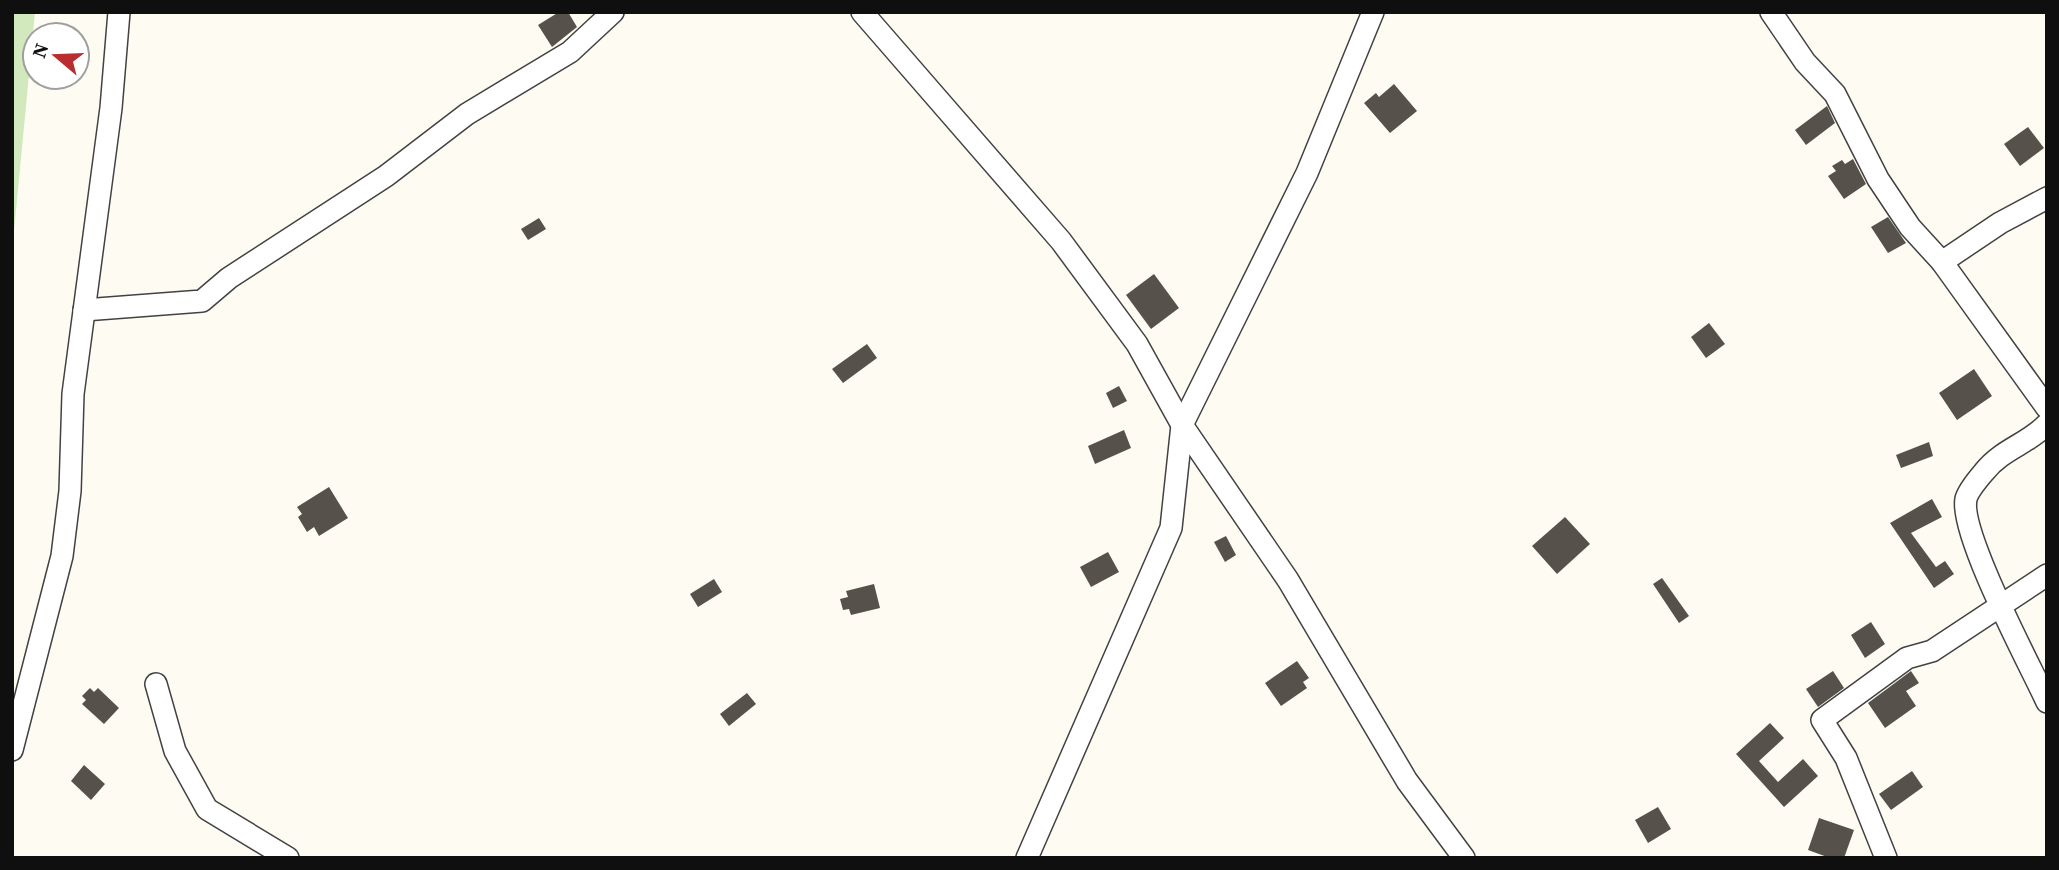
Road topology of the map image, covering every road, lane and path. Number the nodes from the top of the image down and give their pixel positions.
1 (119, 12) edge
2 (613, 12) edge
3 (862, 12) edge
4 (1374, 12) edge
5 (1771, 12) edge
6 (2047, 198) edge
7 (1942, 262) junction
8 (84, 310) junction
9 (2047, 408) edge
10 (2047, 424) edge
11 (1182, 425) junction
12 (2047, 575) edge
13 (2001, 603) junction
14 (156, 684) dead end
15 (2047, 702) edge
16 (12, 750) edge
17 (288, 858) edge
18 (1027, 858) edge
19 (1464, 858) edge
20 (1886, 858) edge

1 - 8 street
2 - 8 street
3 - 11 street
4 - 11 street
5 - 7 street
6 - 7 street
7 - 9 street
8 - 16 street
10 - 13 street
11 - 18 street
11 - 19 street
12 - 13 street
13 - 15 street
13 - 20 street
14 - 17 street

